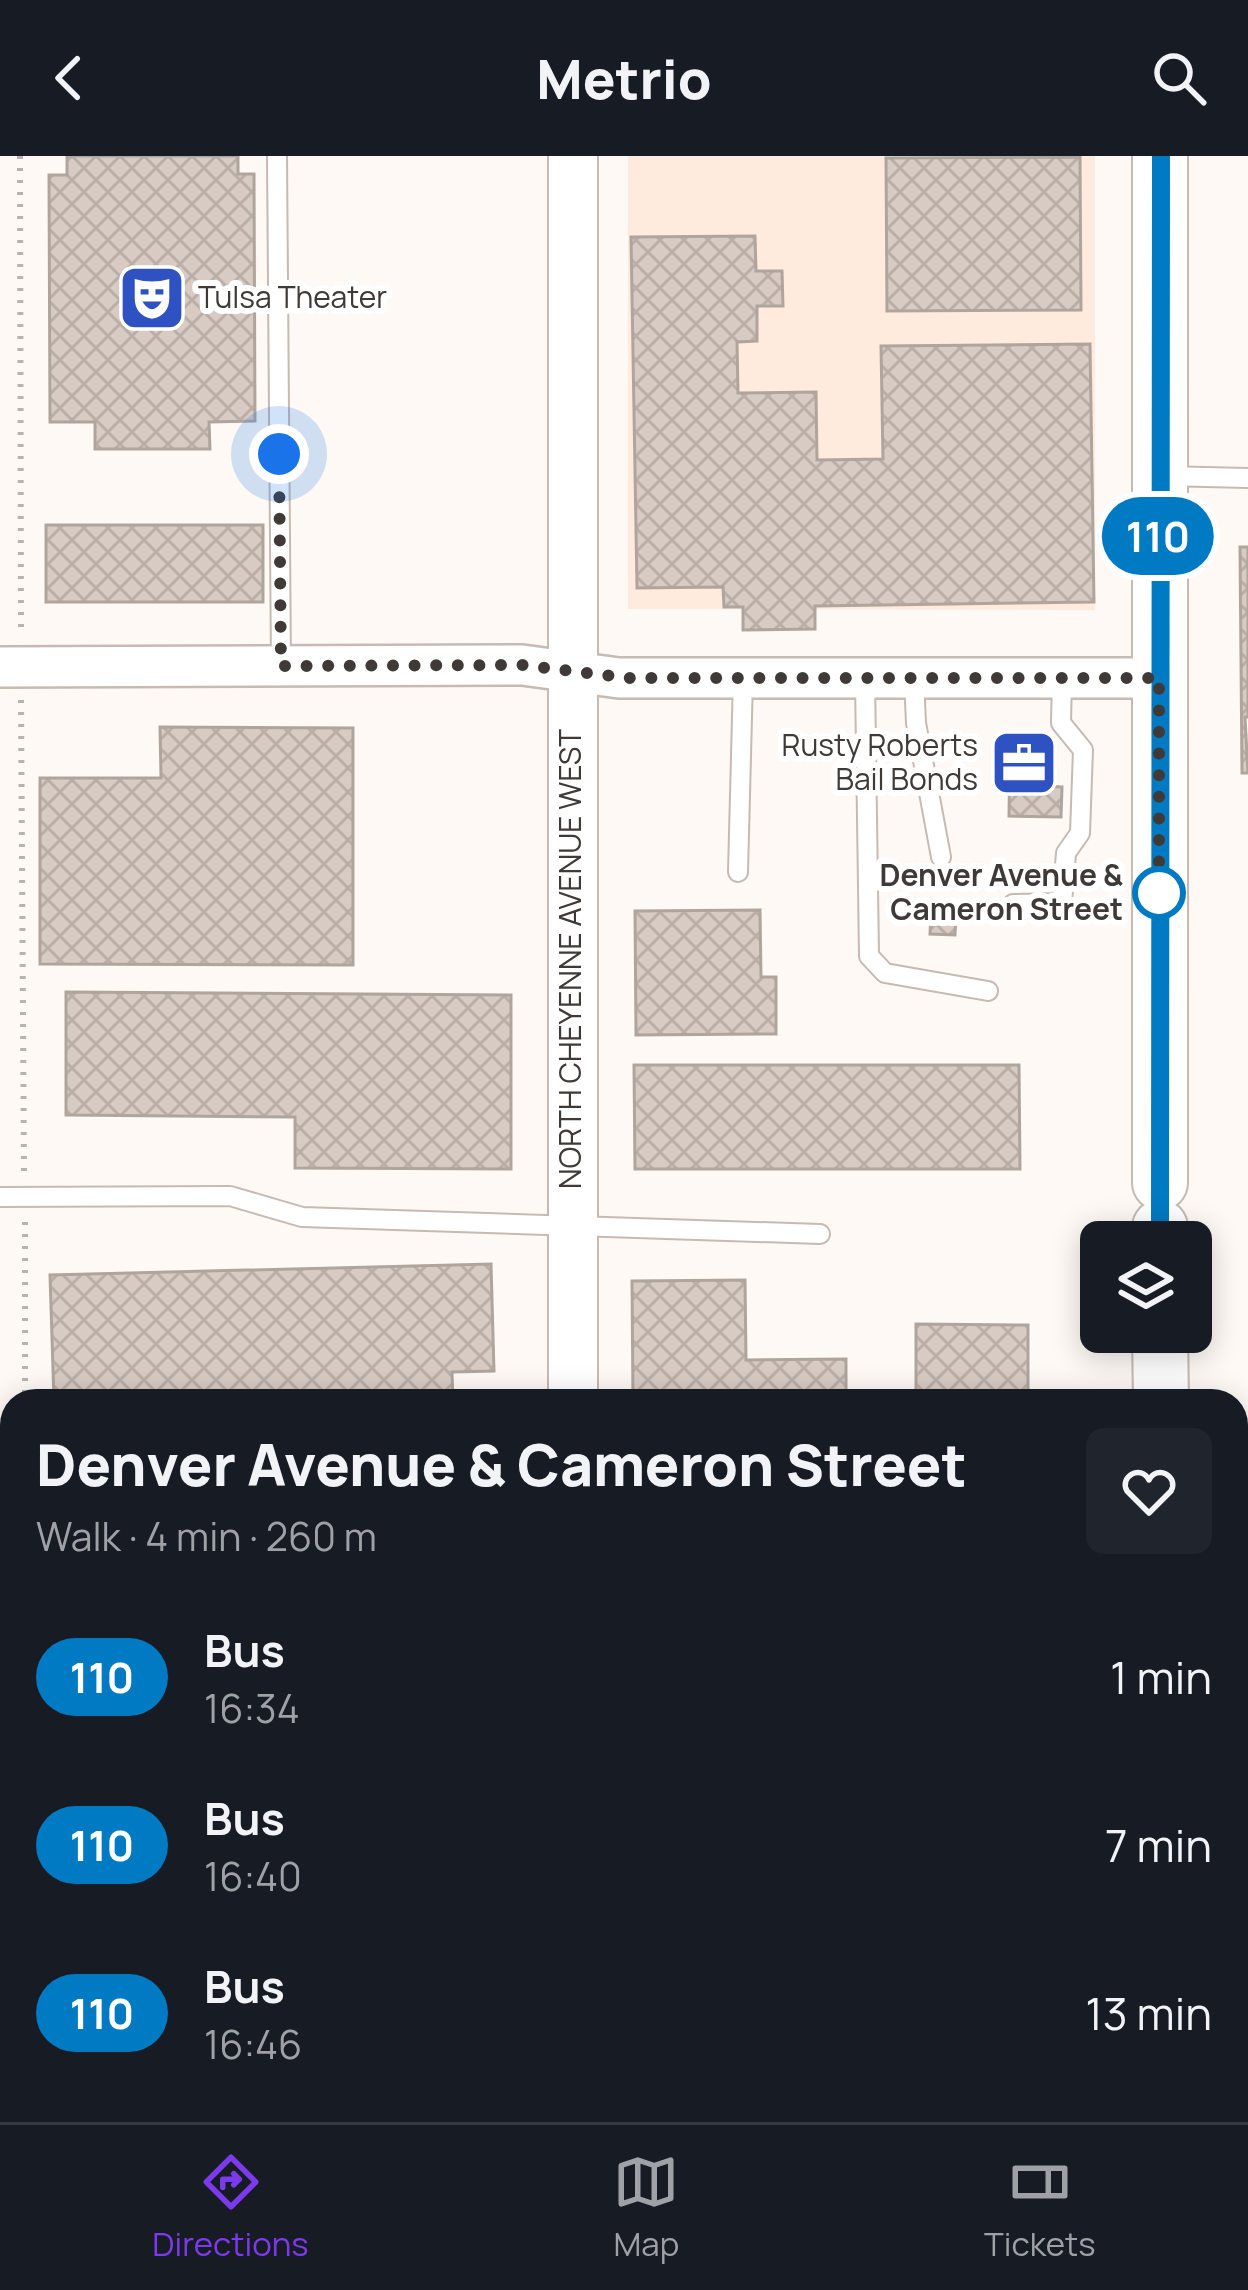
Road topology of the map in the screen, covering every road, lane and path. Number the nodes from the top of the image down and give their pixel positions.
1 (20, 156) edge
2 (277, 156) edge
3 (573, 156) edge
4 (1160, 156) edge
5 (1159, 476) junction
6 (1248, 478) edge
7 (281, 666) junction
8 (10, 667) edge
9 (571, 672) junction
10 (1062, 678) junction
11 (1159, 678) junction
12 (743, 679) junction
13 (866, 679) junction
14 (914, 679) junction
15 (941, 857) dead end
16 (738, 872) dead end
17 (1013, 904) dead end
18 (988, 992) dead end
19 (0, 1197) edge
20 (24, 1197) junction
21 (1160, 1217) edge
22 (571, 1228) junction
23 (820, 1234) dead end
24 (1160, 1353) edge
25 (25, 1389) edge
26 (573, 1389) edge
27 (1160, 1389) edge

1 - 8 path
2 - 7 lane
3 - 9 street, NORTH CHEYENNE AVENUE WEST
4 - 5 main road
5 - 6 lane
5 - 11 main road
7 - 8 street
7 - 9 street
8 - 20 path
9 - 12 street
9 - 22 street, NORTH CHEYENNE AVENUE WEST
10 - 11 street
10 - 14 street
10 - 17 lane
11 - 21 main road
12 - 13 street
12 - 16 lane
13 - 14 street
13 - 18 lane
14 - 15 lane
19 - 20 lane
20 - 22 lane
20 - 25 path
22 - 23 lane
22 - 26 street, NORTH CHEYENNE AVENUE WEST
24 - 27 main road

